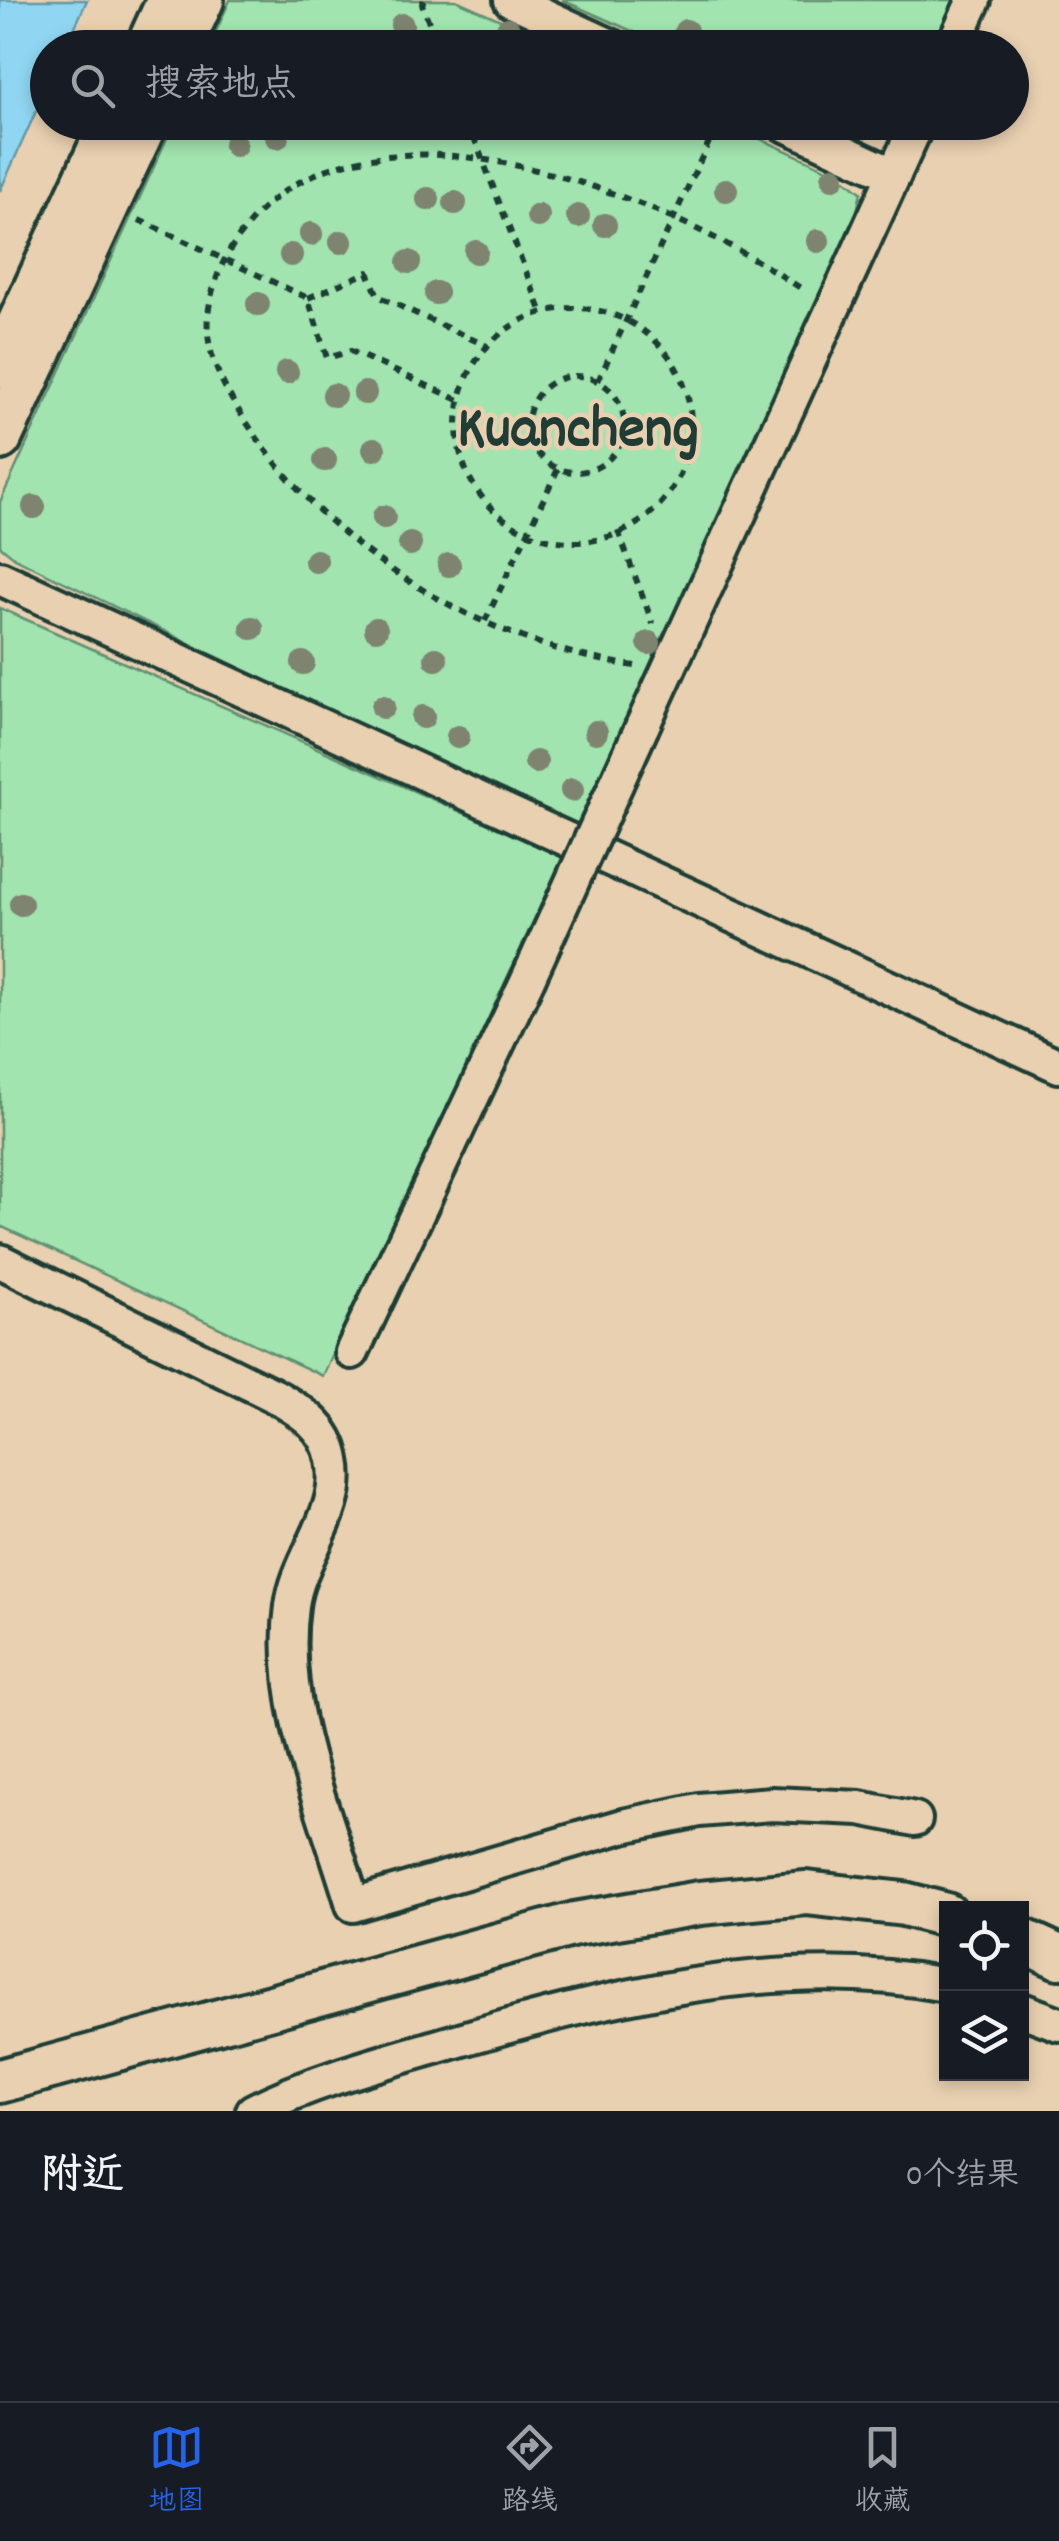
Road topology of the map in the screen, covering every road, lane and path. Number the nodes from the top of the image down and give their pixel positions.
1 (169, 0) edge
2 (202, 0) edge
3 (424, 0) edge
4 (511, 0) edge
5 (974, 0) edge
6 (155, 30) edge
7 (188, 30) edge
8 (432, 30) edge
9 (576, 30) edge
10 (960, 30) edge
11 (104, 140) edge
12 (138, 140) edge
13 (475, 140) edge
14 (709, 140) edge
15 (819, 140) edge
16 (910, 140) edge
17 (482, 159) junction
18 (894, 175) junction
19 (673, 218) junction
20 (139, 220) dead end
21 (222, 259) junction
22 (812, 296) dead end
23 (308, 298) junction
24 (542, 313) junction
25 (626, 319) junction
26 (487, 346) junction
27 (0, 365) edge
28 (598, 381) junction
29 (459, 400) junction
30 (0, 438) edge
31 (558, 469) junction
32 (528, 532) junction
33 (618, 532) junction
34 (0, 578) edge
35 (485, 622) junction
36 (658, 635) dead end
37 (646, 668) dead end
38 (1059, 1066) edge
39 (0, 1261) edge
40 (352, 1352) dead end
41 (914, 1819) dead end
42 (939, 1913) edge
43 (1029, 1943) edge
44 (1059, 1957) edge
45 (939, 1985) edge
46 (1029, 2013) edge
47 (1059, 2024) edge
48 (0, 2081) edge
49 (253, 2111) edge

1 - 6 main road
2 - 7 main road
3 - 8 path
4 - 9 street
5 - 10 street
11 - 27 main road
12 - 30 main road
13 - 17 path
14 - 19 path
15 - 18 street
16 - 18 street
17 - 19 path
17 - 21 path
17 - 24 path
18 - 40 street, bridge
19 - 22 path
19 - 25 path
20 - 21 path
21 - 23 path
21 - 35 path
23 - 26 path
23 - 29 path
24 - 25 path
24 - 26 path
25 - 28 path
25 - 33 path
26 - 29 path
28 - 31 path
28 - 31 path
29 - 32 path
31 - 32 path
32 - 33 path
32 - 35 path
33 - 36 path
34 - 38 street
35 - 37 path
39 - 41 street
42 - 48 main road
43 - 44 main road
45 - 49 street
46 - 47 street

